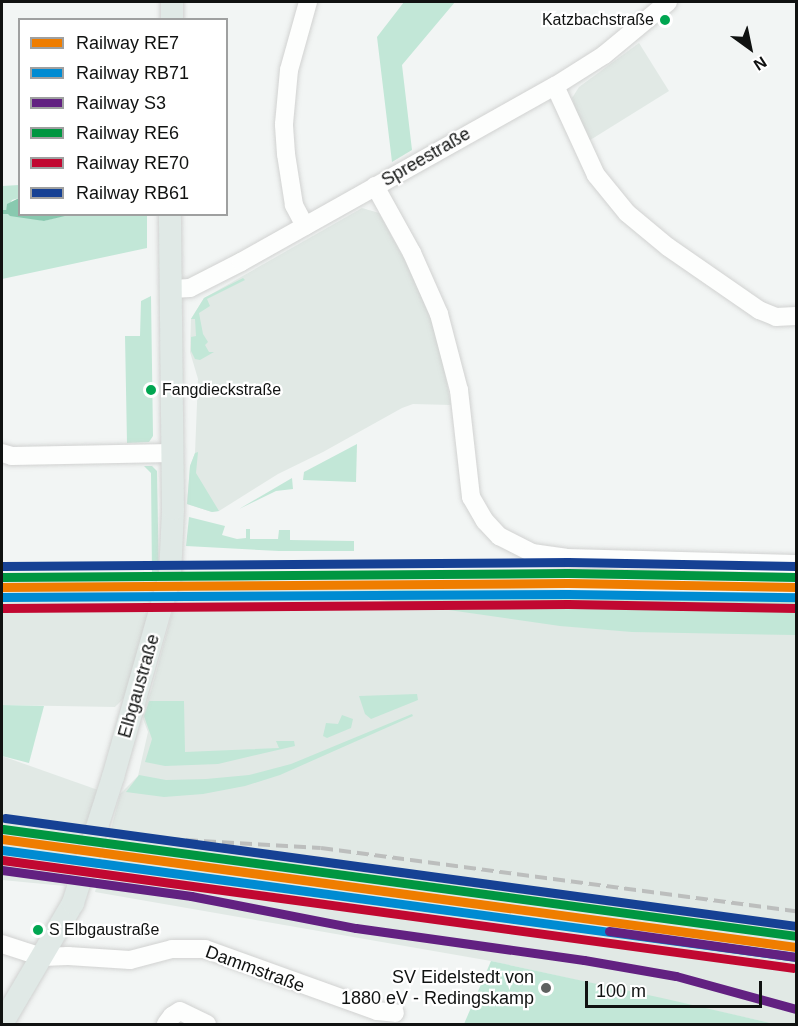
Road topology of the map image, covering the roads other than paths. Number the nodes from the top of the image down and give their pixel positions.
1 (172, 2) edge
2 (309, 2) edge
3 (668, 2) edge
4 (172, 18) edge
5 (555, 86) junction
6 (375, 186) junction
7 (170, 216) edge
8 (305, 226) junction
9 (171, 290) junction
10 (796, 316) edge
11 (2, 453) edge
12 (171, 453) junction
13 (796, 564) edge
14 (2, 944) edge
15 (42, 957) junction
16 (395, 1013) dead end
17 (2, 1024) edge
18 (166, 1024) edge
19 (207, 1024) edge

1 - 4 main road
2 - 8 street
3 - 5 street, Spreestraße
5 - 6 street, Spreestraße
5 - 10 street
6 - 8 street, Spreestraße
6 - 13 street
7 - 9 main road, Elbgaustraße
8 - 9 street, Spreestraße
9 - 12 main road, Elbgaustraße
11 - 12 street
12 - 15 main road, Elbgaustraße
14 - 15 street, Dammstraße
15 - 16 street, Dammstraße
15 - 17 main road, Elbgaustraße
18 - 19 street

